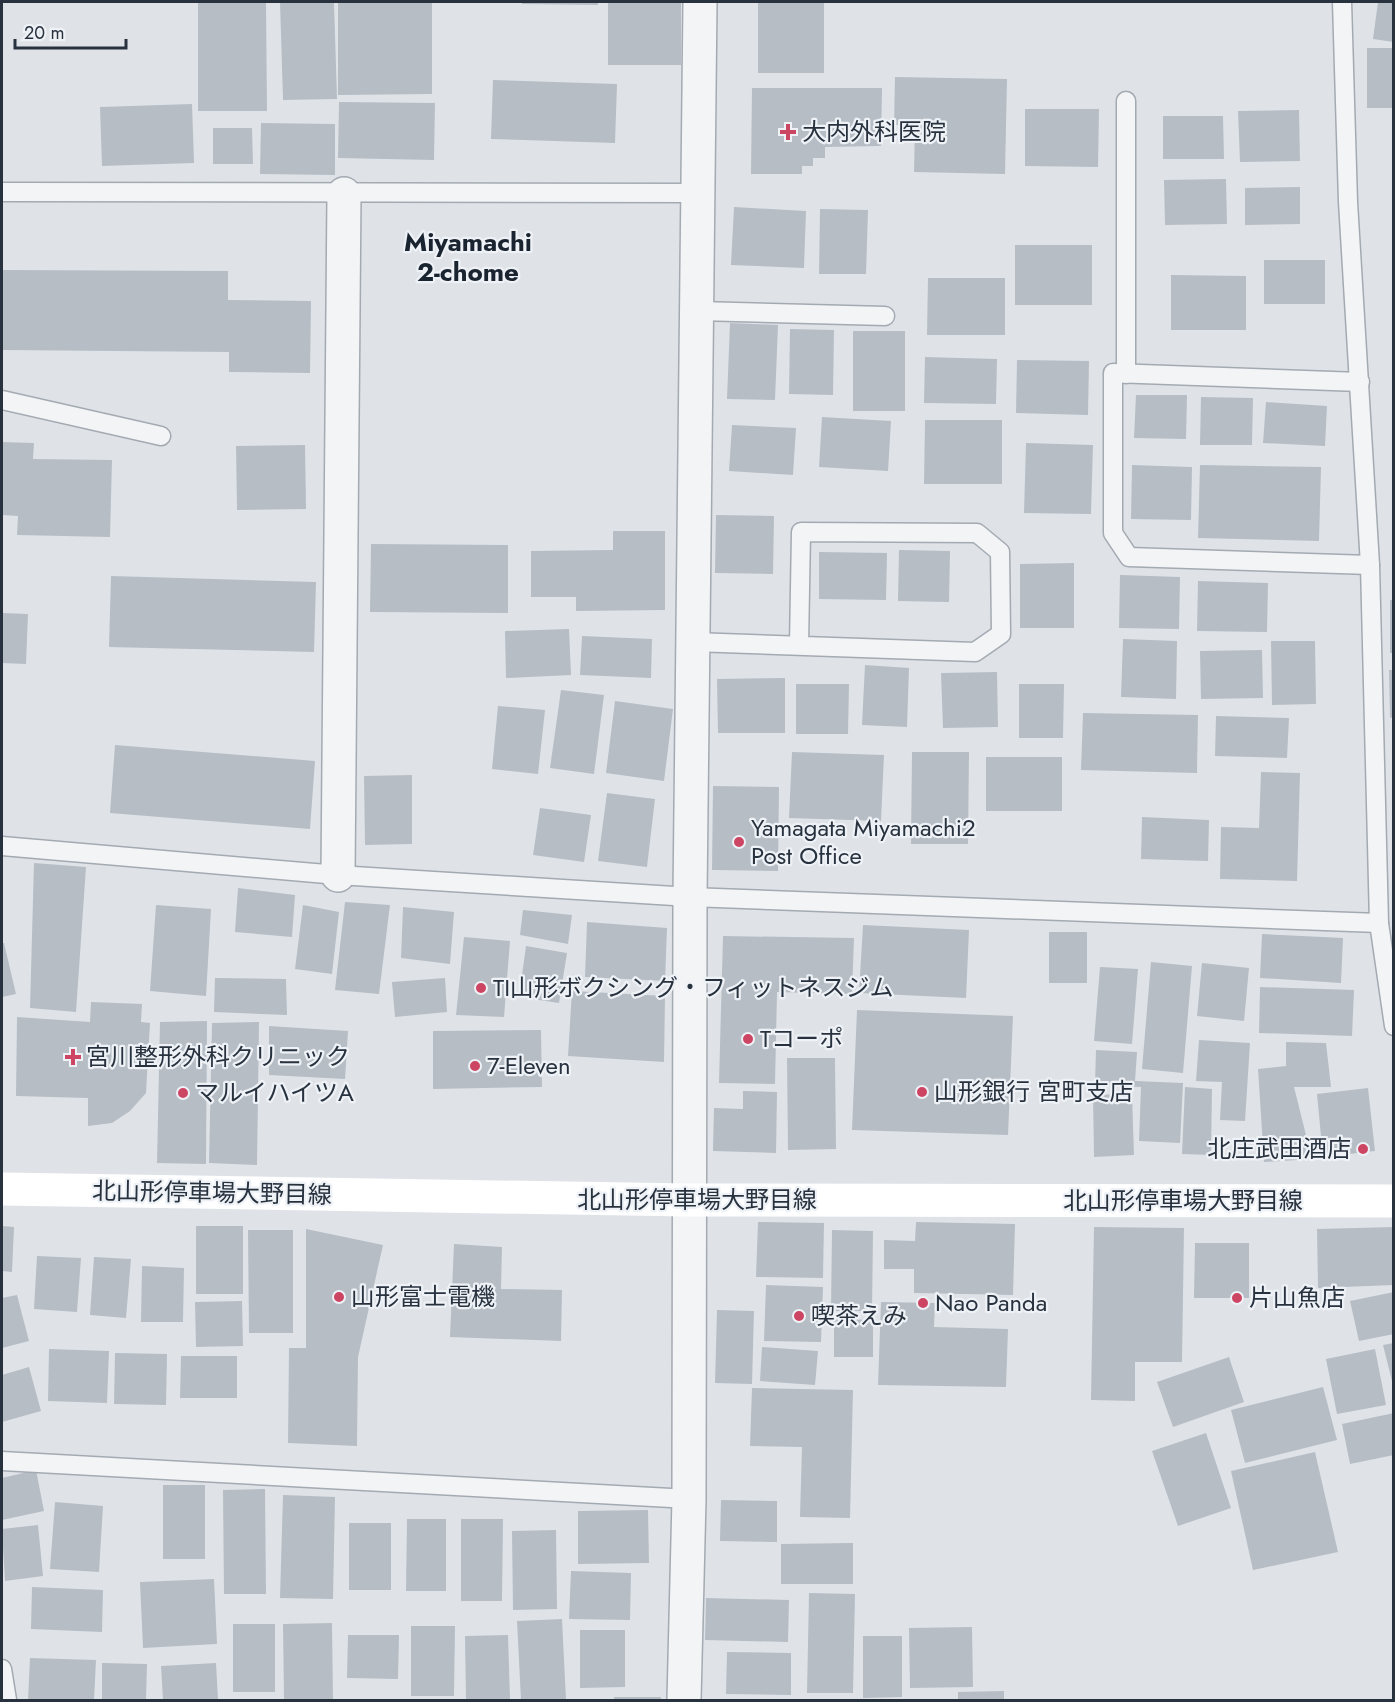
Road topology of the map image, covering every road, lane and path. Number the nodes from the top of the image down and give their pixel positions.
1 (700, 2) edge
2 (1342, 2) edge
3 (1126, 101) dead end
4 (2, 192) edge
5 (344, 194) junction
6 (699, 194) junction
7 (698, 311) junction
8 (885, 316) dead end
9 (1126, 374) junction
10 (1360, 382) junction
11 (2, 400) edge
12 (161, 436) dead end
13 (1370, 565) junction
14 (693, 642) junction
15 (800, 645) junction
16 (2, 846) edge
17 (338, 874) junction
18 (690, 897) junction
19 (1379, 923) junction
20 (1394, 1026) edge
21 (2, 1189) edge
22 (688, 1200) junction
23 (1394, 1201) edge
24 (2, 1461) edge
25 (688, 1499) junction
26 (2, 1669) edge
27 (7, 1701) edge
28 (684, 1701) edge

1 - 6 street
2 - 10 lane
3 - 9 lane
4 - 5 lane
5 - 6 lane
5 - 17 street
6 - 7 street
7 - 8 lane
7 - 14 street
9 - 10 lane
9 - 13 lane
10 - 13 lane
11 - 12 lane
13 - 19 lane
14 - 15 lane
14 - 18 street
15 - 15 lane
16 - 17 lane
17 - 18 lane
18 - 19 lane
18 - 22 street
19 - 20 lane
21 - 22 main road, 北山形停車場大野目線
22 - 23 main road, 北山形停車場大野目線
22 - 25 street
24 - 25 lane
25 - 28 street
26 - 27 lane

